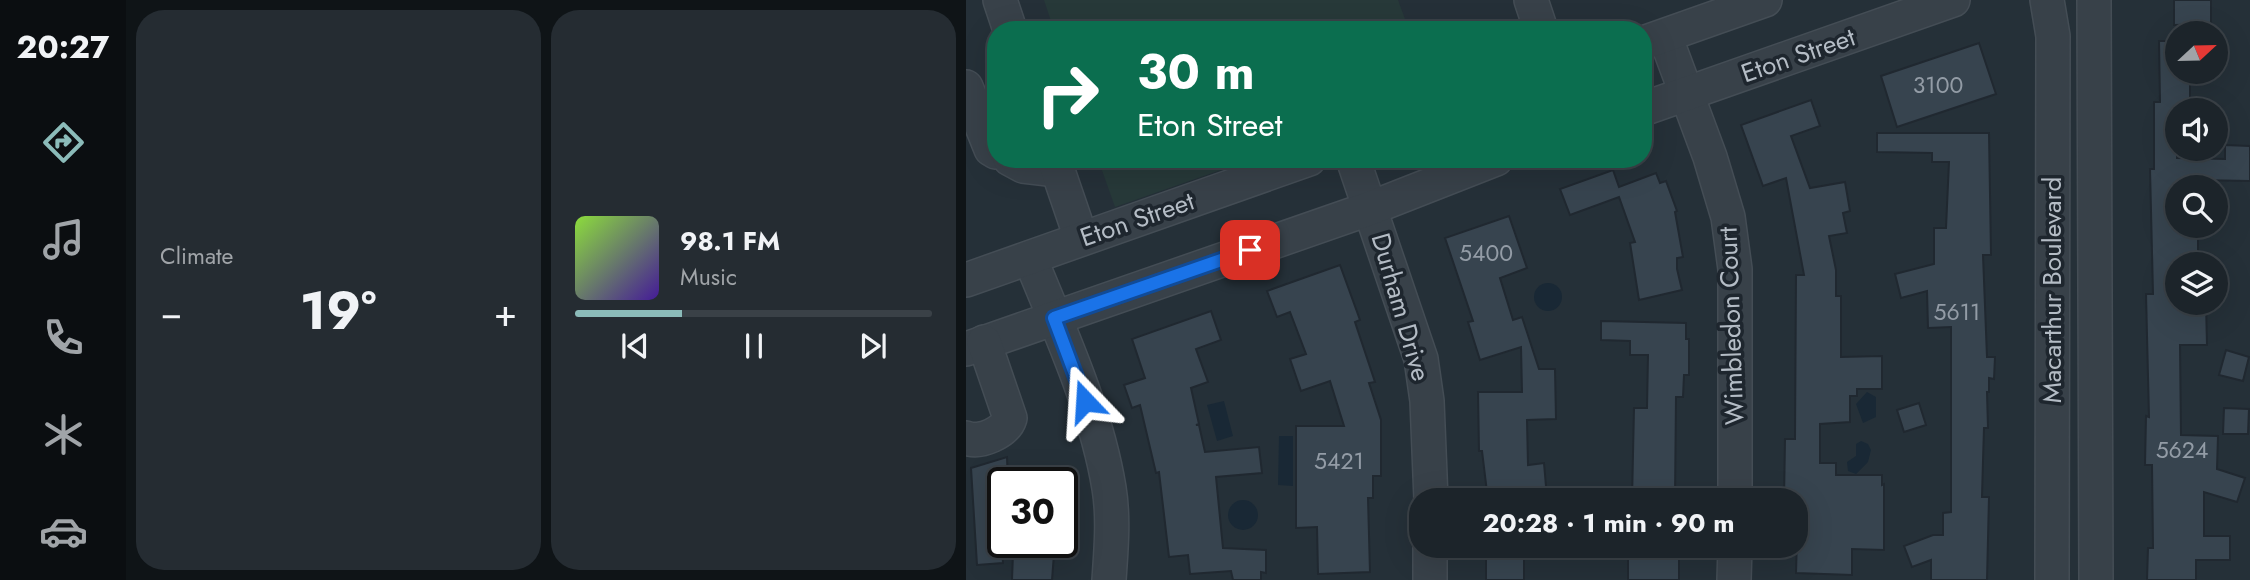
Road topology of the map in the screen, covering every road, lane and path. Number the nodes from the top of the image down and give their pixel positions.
1 (1000, 0) edge
2 (1531, 0) edge
3 (1765, 0) edge
4 (1954, 0) edge
5 (2047, 0) edge
6 (2094, 0) edge
7 (1007, 21) edge
8 (1538, 21) edge
9 (1654, 39) edge
10 (966, 87) edge
11 (1687, 94) junction
12 (1652, 106) edge
13 (987, 139) edge
14 (1056, 168) edge
15 (1283, 168) edge
16 (1356, 168) edge
17 (1473, 168) edge
18 (1371, 208) junction
19 (1081, 239) junction
20 (1030, 258) junction
21 (966, 280) edge
22 (1054, 318) junction
23 (975, 346) edge
24 (966, 438) edge
25 (1431, 488) edge
26 (1735, 488) edge
27 (1430, 558) edge
28 (1735, 558) edge
29 (1109, 580) edge
30 (1430, 580) edge
31 (1734, 580) edge
32 (2052, 580) edge
33 (2096, 580) edge

1 - 7 street
2 - 8 street
3 - 9 street
4 - 11 street, Eton Street
5 - 32 street, Macarthur Boulevard
6 - 33 street, Macarthur Boulevard
9 - 11 street, Wimbledon Court
10 - 13 street
11 - 12 street, Eton Street
11 - 26 street, Wimbledon Court
14 - 19 street
15 - 19 street, Eton Street
16 - 18 street, Durham Drive
17 - 18 street
18 - 22 street
18 - 25 street, Durham Drive
19 - 20 street, Eton Street
20 - 21 street, Eton Street
20 - 22 street
22 - 23 street
22 - 29 street
23 - 24 street
27 - 30 street
28 - 31 street

